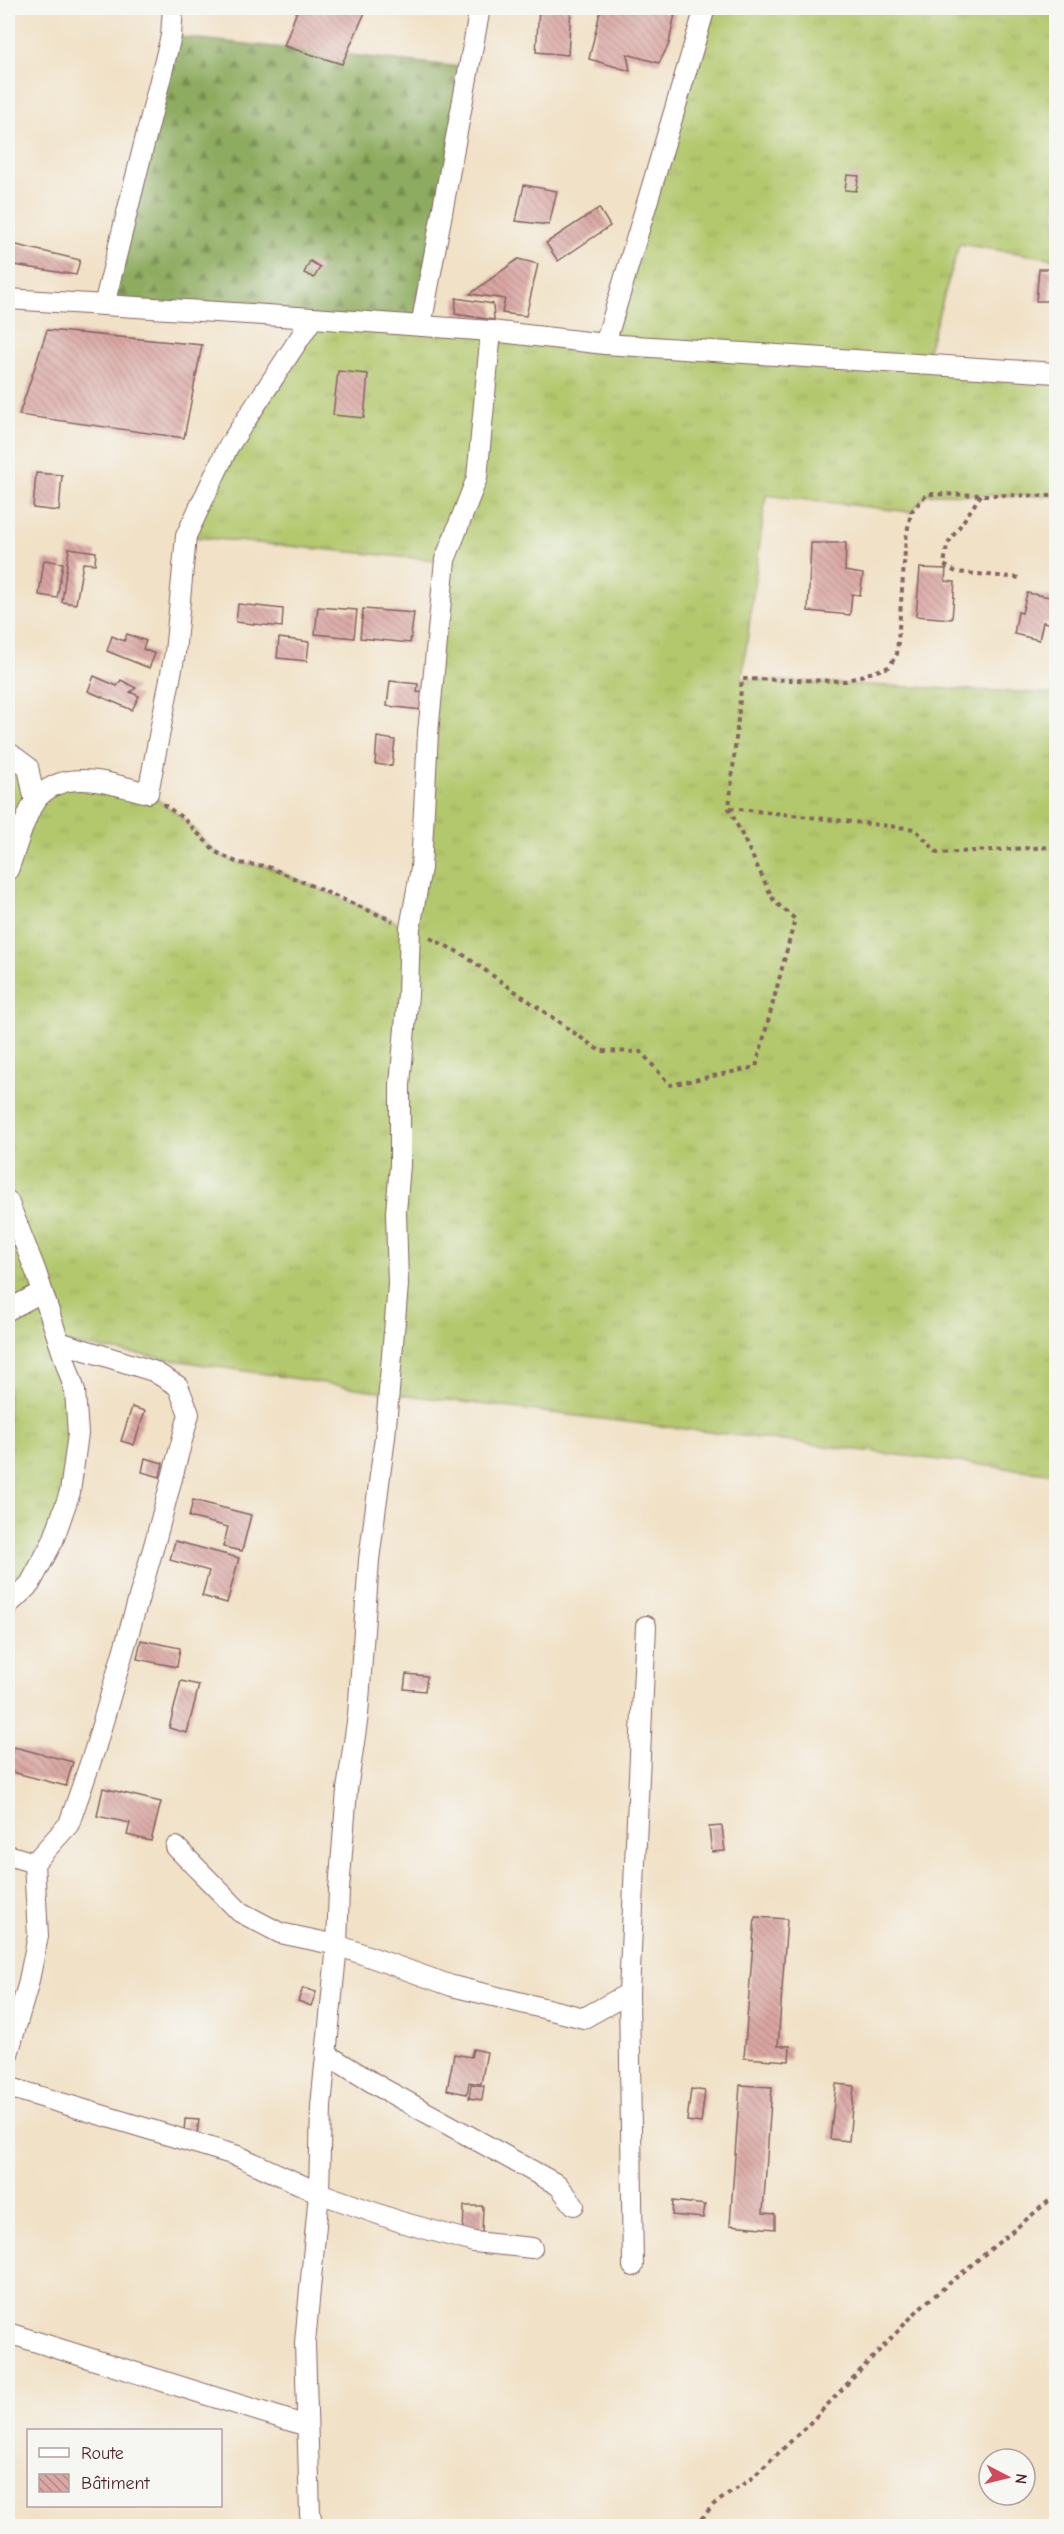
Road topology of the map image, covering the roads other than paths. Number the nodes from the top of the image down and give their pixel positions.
1 (173, 8) edge
2 (480, 8) edge
3 (705, 8) edge
4 (8, 299) edge
5 (104, 305) junction
6 (314, 318) junction
7 (421, 326) junction
8 (491, 331) junction
9 (605, 344) junction
10 (1056, 373) edge
11 (8, 752) edge
12 (35, 802) junction
13 (8, 870) edge
14 (8, 1202) edge
15 (42, 1292) junction
16 (8, 1310) edge
17 (58, 1342) junction
18 (8, 1605) edge
19 (646, 1626) dead end
20 (176, 1847) dead end
21 (8, 1855) edge
22 (34, 1863) junction
23 (337, 1945) junction
24 (629, 1993) junction
25 (8, 2054) edge
26 (326, 2054) junction
27 (8, 2087) edge
28 (319, 2193) junction
29 (574, 2205) dead end
30 (532, 2248) dead end
31 (633, 2266) dead end
32 (8, 2333) edge
33 (307, 2426) junction
34 (313, 2526) edge

1 - 5 street
2 - 7 street
3 - 9 street
4 - 5 street
5 - 6 street
6 - 7 street
6 - 12 street
7 - 8 street
8 - 9 street
8 - 23 street
9 - 10 street
11 - 12 street
12 - 13 street
14 - 15 street
15 - 16 street
15 - 17 street
17 - 18 street
17 - 22 street
19 - 24 street
20 - 23 street
21 - 22 street
22 - 25 street
23 - 24 street
23 - 26 street
24 - 31 street
26 - 28 street
26 - 29 street
27 - 28 street
28 - 30 street
28 - 33 street
32 - 33 street
33 - 34 street

